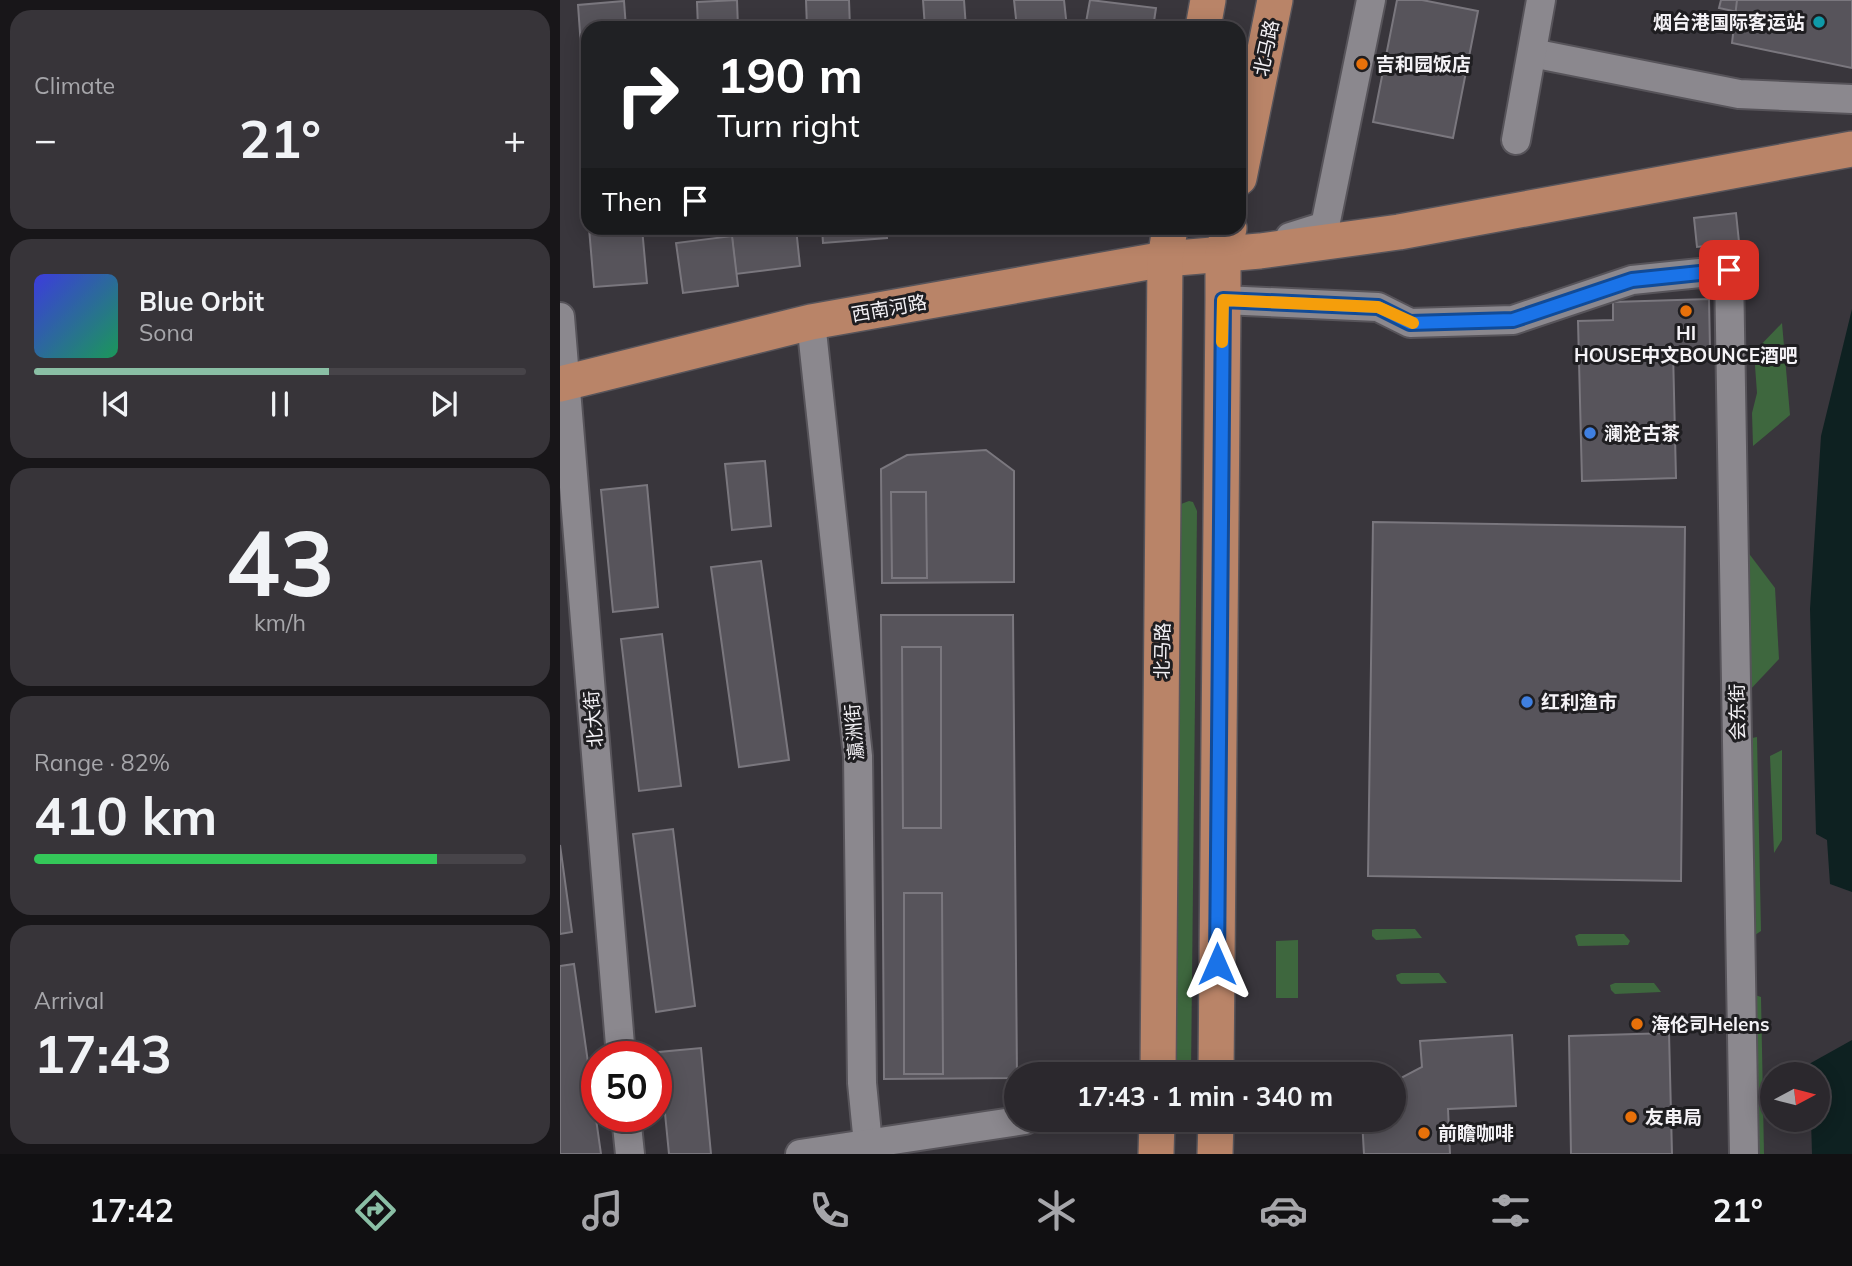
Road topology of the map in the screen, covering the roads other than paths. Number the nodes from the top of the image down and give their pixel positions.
1 (1208, 0) edge
2 (1275, 0) edge
3 (1371, 0) edge
4 (1541, 0) edge
5 (1204, 21) edge
6 (1532, 53) junction
7 (1852, 99) edge
8 (1516, 139) dead end
9 (1246, 143) edge
10 (1852, 149) edge
11 (1226, 241) edge
12 (1168, 243) edge
13 (1223, 300) junction
14 (560, 317) edge
15 (811, 322) junction
16 (562, 382) edge
17 (620, 1041) edge
18 (1158, 1062) edge
19 (1216, 1062) edge
20 (1004, 1123) edge
21 (628, 1132) edge
22 (1157, 1132) edge
23 (1216, 1132) edge
24 (868, 1144) junction
25 (630, 1154) edge
26 (800, 1154) edge
27 (1156, 1154) edge
28 (1216, 1154) edge
29 (1744, 1154) edge

1 - 5 main road
2 - 9 main road, 北马路
3 - 11 street
4 - 6 street
6 - 7 street
6 - 8 street
10 - 11 main road, 西南河路
11 - 12 main road, 西南河路
11 - 13 main road
12 - 15 main road, 西南河路
12 - 18 main road, 北马路
13 - 19 main road
13 - 29 street, 会东街
14 - 16 street, 北大街
15 - 16 main road, 西南河路
15 - 24 street, 瀛洲街
16 - 17 street, 北大街
20 - 24 street
21 - 25 street
22 - 27 main road
23 - 28 main road
24 - 26 street

